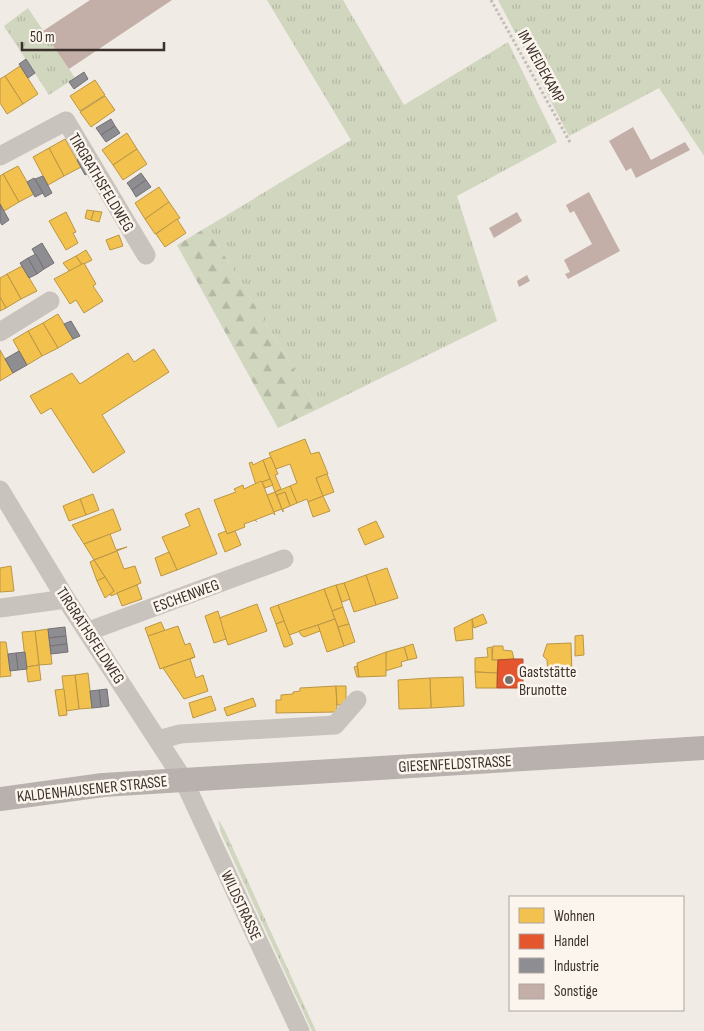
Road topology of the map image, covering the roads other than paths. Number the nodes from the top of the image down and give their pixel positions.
1 (0, 156) edge
2 (146, 255) dead end
3 (50, 301) dead end
4 (0, 332) edge
5 (0, 490) edge
6 (284, 559) dead end
7 (66, 599) junction
8 (0, 608) edge
9 (89, 631) junction
10 (357, 700) dead end
11 (158, 740) junction
12 (704, 748) edge
13 (195, 778) junction
14 (0, 798) edge
15 (300, 1031) edge

1 - 2 street, TIRGRATHSFELDWEG
3 - 4 street
5 - 7 street, TIRGRATHSFELDWEG
6 - 9 street, ESCHENWEG
7 - 8 street
7 - 9 street, TIRGRATHSFELDWEG
9 - 11 street, TIRGRATHSFELDWEG
10 - 11 street
11 - 13 street, TIRGRATHSFELDWEG
12 - 13 main road, GIESENFELDSTRASSE
13 - 14 main road, KALDENHAUSENER STRASSE
13 - 15 street, WILDSTRASSE

